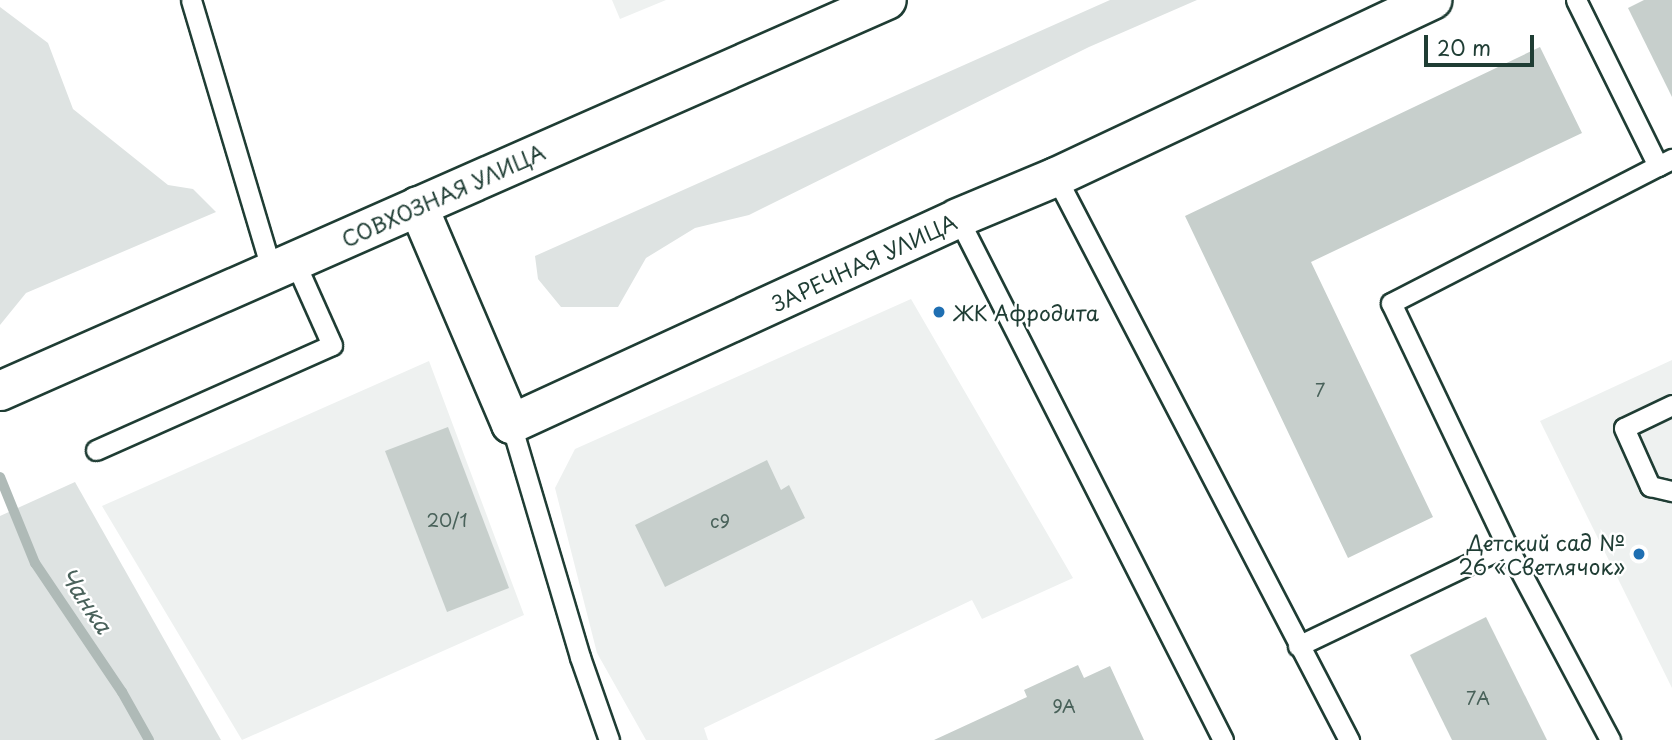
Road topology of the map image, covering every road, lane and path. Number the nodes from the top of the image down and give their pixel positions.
1 (191, 0) edge
2 (887, 0) edge
3 (1432, 0) edge
4 (1576, 0) edge
5 (1665, 162) edge
6 (1056, 177) junction
7 (418, 206) junction
8 (958, 218) junction
9 (283, 265) junction
10 (0, 391) edge
11 (1672, 405) edge
12 (511, 424) junction
13 (96, 450) dead end
14 (1672, 491) edge
15 (1507, 547) junction
16 (1298, 646) junction
17 (609, 740) edge
18 (1223, 740) edge
19 (1349, 740) edge
20 (1610, 740) edge

1 - 9 lane
2 - 7 street, СОВХОЗНАЯ УЛИЦА
3 - 6 street, ЗАРЕЧНАЯ УЛИЦА
4 - 5 lane
5 - 15 lane
6 - 8 street, ЗАРЕЧНАЯ УЛИЦА
6 - 16 lane
7 - 9 street, СОВХОЗНАЯ УЛИЦА
7 - 12 street
8 - 12 street, ЗАРЕЧНАЯ УЛИЦА
8 - 18 lane
9 - 10 street, СОВХОЗНАЯ УЛИЦА
9 - 13 lane
11 - 14 lane
12 - 17 lane
15 - 16 lane
15 - 20 lane
16 - 19 lane

